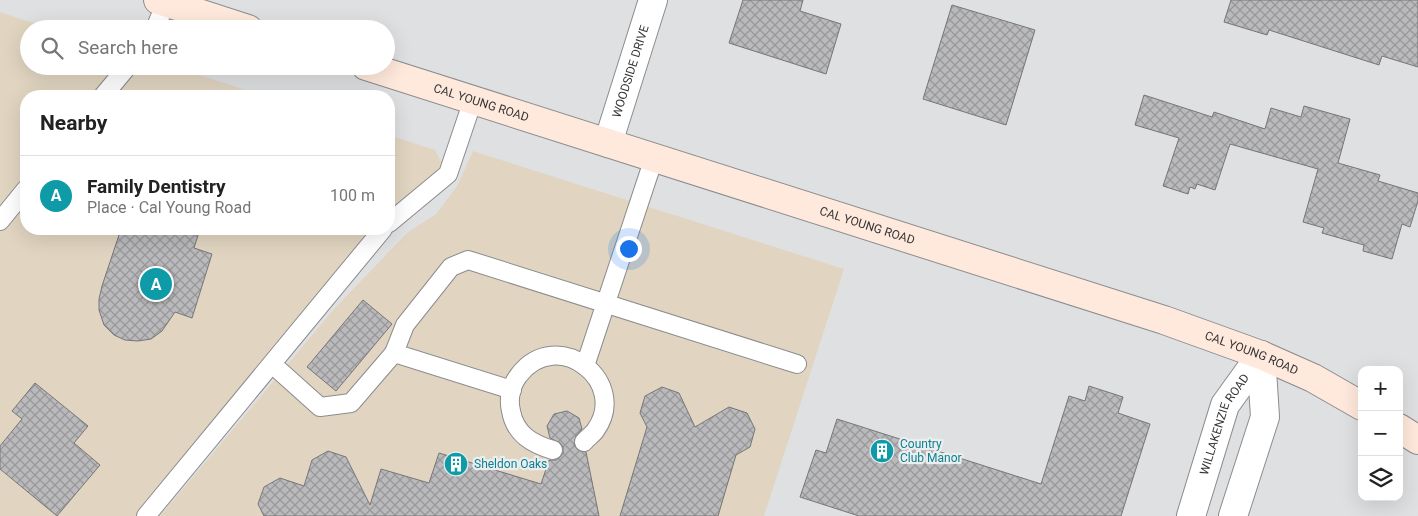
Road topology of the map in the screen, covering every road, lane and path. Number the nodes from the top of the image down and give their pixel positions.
1 (654, 0) edge
2 (162, 1) edge
3 (157, 20) edge
4 (220, 20) edge
5 (120, 75) edge
6 (394, 75) edge
7 (108, 90) edge
8 (473, 100) junction
9 (608, 143) junction
10 (654, 158) junction
11 (20, 196) edge
12 (395, 218) edge
13 (0, 221) edge
14 (378, 235) edge
15 (606, 302) junction
16 (394, 353) junction
17 (1261, 355) junction
18 (272, 364) junction
19 (797, 364) dead end
20 (585, 366) junction
21 (512, 390) junction
22 (1358, 404) edge
23 (1403, 431) edge
24 (1418, 440) edge
25 (584, 442) dead end
26 (553, 450) dead end
27 (146, 516) edge
28 (1191, 516) edge
29 (1233, 516) edge

1 - 9 street, WOODSIDE DRIVE
2 - 3 lane
2 - 4 main road
5 - 7 lane
6 - 8 main road, CAL YOUNG ROAD
8 - 9 main road, CAL YOUNG ROAD
8 - 12 lane
9 - 10 main road, CAL YOUNG ROAD
10 - 15 lane
10 - 17 main road, CAL YOUNG ROAD
11 - 13 lane
14 - 18 lane
15 - 16 lane
15 - 19 lane
15 - 20 lane
16 - 18 lane
16 - 21 lane
17 - 22 main road, CAL YOUNG ROAD
17 - 28 street, WILLAKENZIE ROAD
17 - 29 street, WILLAKENZIE ROAD
18 - 27 lane
20 - 21 lane
20 - 25 lane
21 - 26 lane
23 - 24 main road

